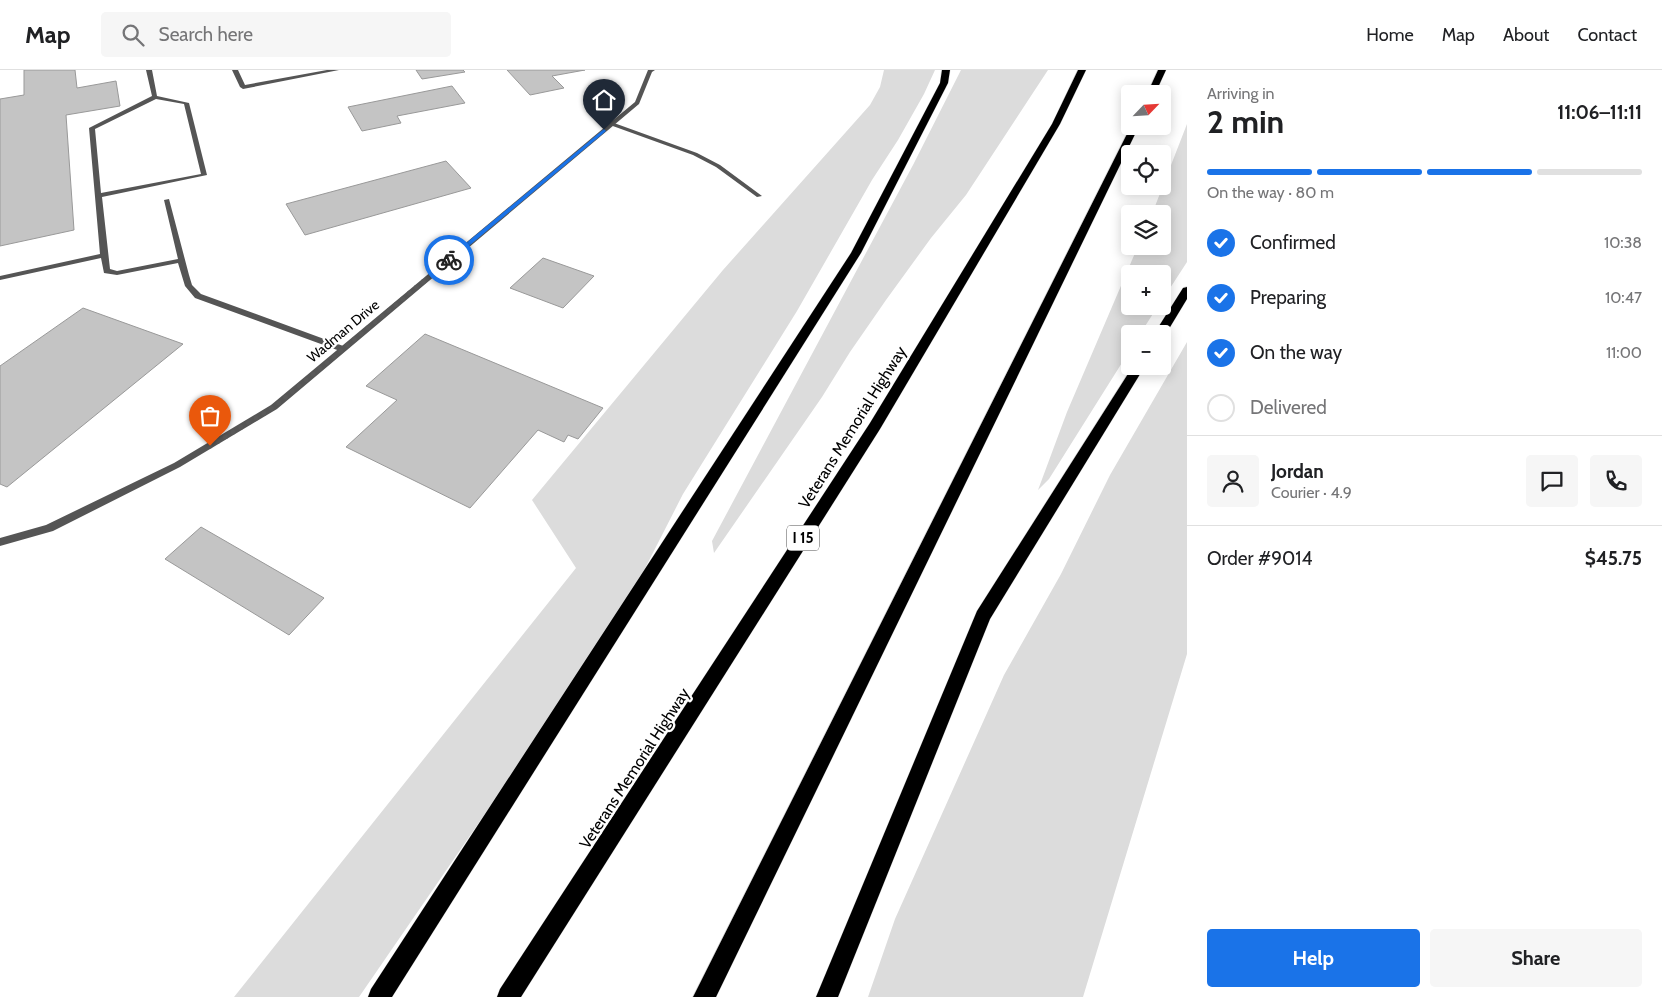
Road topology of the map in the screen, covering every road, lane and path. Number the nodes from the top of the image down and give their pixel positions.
1 (149, 70) edge
2 (235, 70) edge
3 (336, 70) edge
4 (651, 70) edge
5 (946, 70) edge
6 (1082, 70) edge
7 (1162, 70) edge
8 (1155, 85) edge
9 (155, 96) junction
10 (612, 124) junction
11 (1131, 135) edge
12 (98, 196) junction
13 (758, 196) dead end
14 (167, 200) dead end
15 (104, 255) junction
16 (182, 260) junction
17 (0, 278) edge
18 (1187, 290) edge
19 (1166, 325) edge
20 (343, 349) junction
21 (1134, 375) edge
22 (0, 542) edge
23 (379, 997) edge
24 (508, 997) edge
25 (704, 997) edge
26 (827, 997) edge

1 - 9 street
2 - 3 street
4 - 10 street, Wadman Drive
5 - 23 highway
6 - 24 highway, Veterans Memorial Highway / I 15
7 - 8 highway
9 - 12 street
9 - 12 street
10 - 13 street
10 - 20 street, Wadman Drive
11 - 25 highway
12 - 15 street
14 - 16 street
15 - 16 street
15 - 17 street
16 - 20 street
18 - 19 highway
20 - 22 street, Wadman Drive
21 - 26 highway

